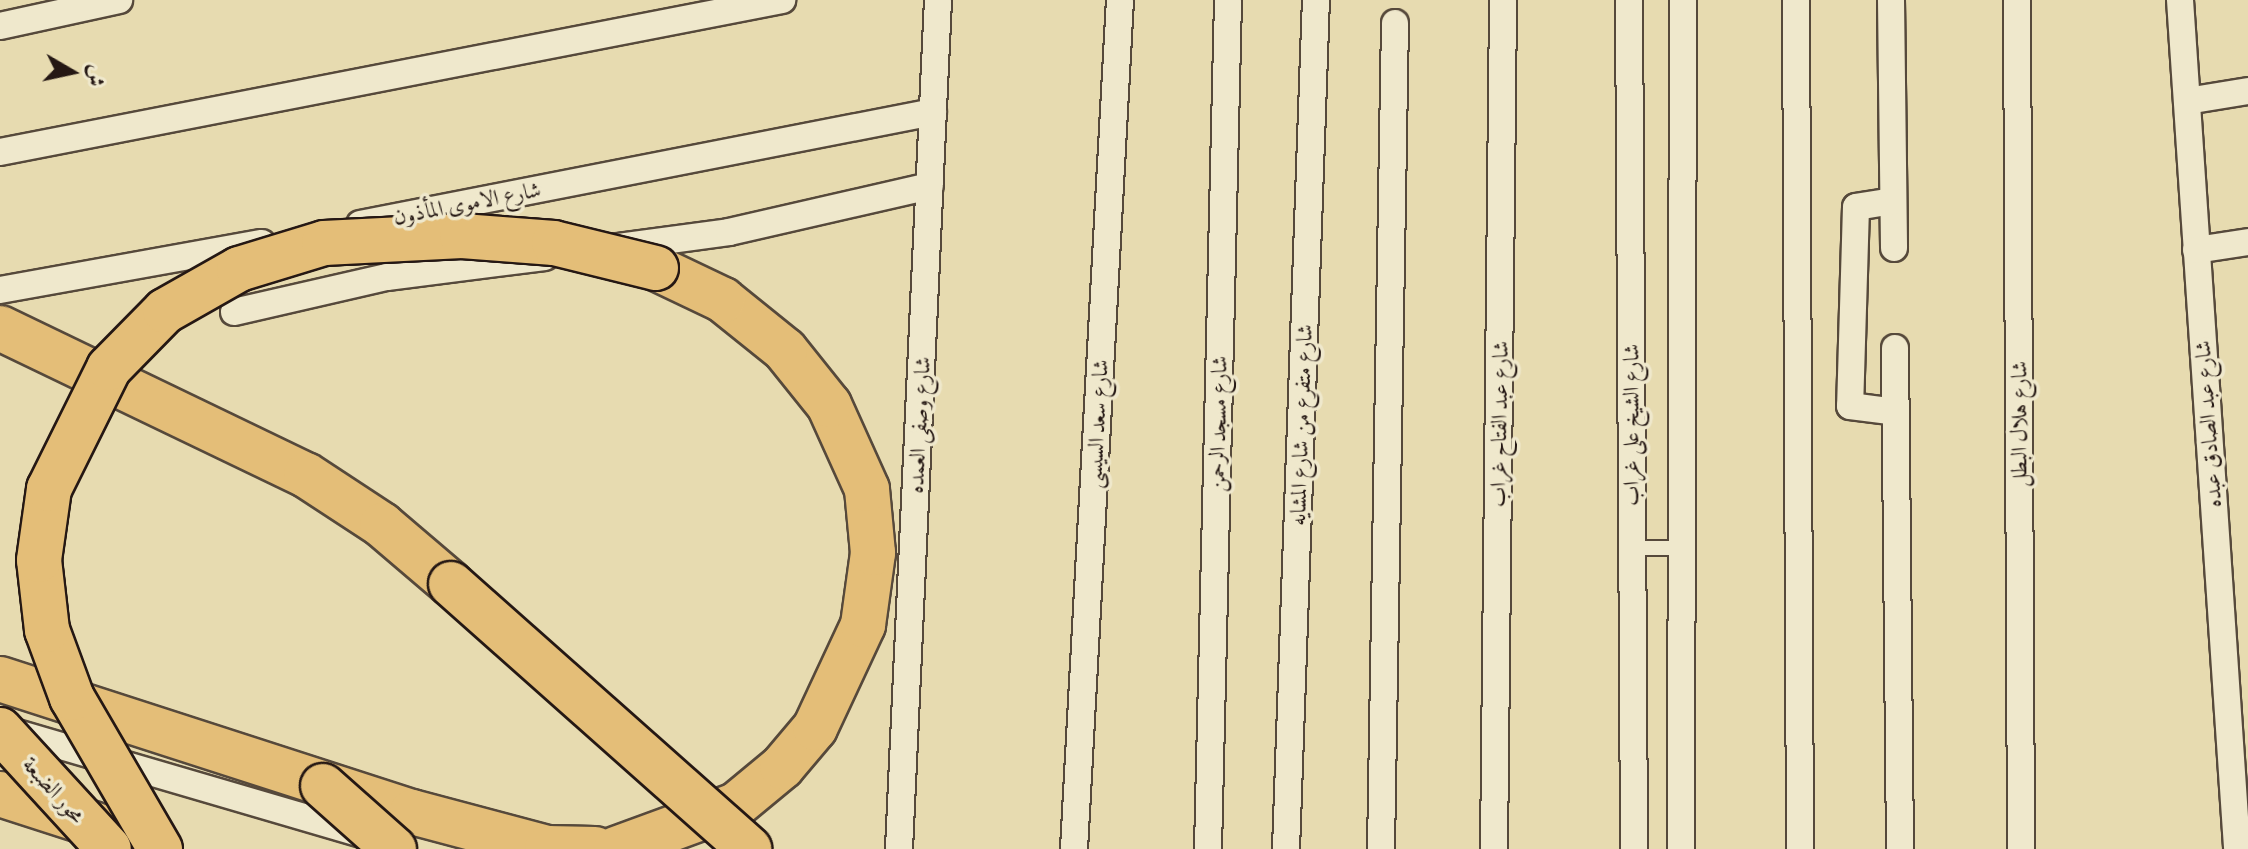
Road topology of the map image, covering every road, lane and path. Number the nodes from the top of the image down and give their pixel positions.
1 (119, 0) edge
2 (782, 0) edge
3 (938, 0) edge
4 (1120, 0) edge
5 (1228, 0) edge
6 (1316, 0) edge
7 (1503, 0) edge
8 (1629, 0) edge
9 (1683, 0) edge
10 (1796, 0) edge
11 (1891, 0) edge
12 (2017, 0) edge
13 (2180, 0) edge
14 (1395, 23) dead end
15 (0, 26) edge
16 (2248, 91) edge
17 (2187, 101) junction
18 (933, 112) junction
19 (0, 152) edge
20 (930, 186) junction
21 (1893, 201) junction
22 (2248, 242) edge
23 (1894, 248) dead end
24 (2196, 250) junction
25 (0, 290) edge
26 (234, 312) dead end
27 (0, 328) edge
28 (1895, 348) dead end
29 (1896, 412) junction
30 (1631, 548) junction
31 (1682, 548) junction
32 (0, 679) edge
33 (0, 729) edge
34 (323, 786) junction
35 (0, 794) edge
36 (2233, 848) edge
37 (109, 849) edge
38 (160, 849) edge
39 (171, 849) edge
40 (394, 849) edge
41 (413, 849) edge
42 (595, 849) edge
43 (616, 849) edge
44 (749, 849) edge
45 (899, 849) edge
46 (1074, 849) edge
47 (1208, 849) edge
48 (1286, 849) edge
49 (1381, 849) edge
50 (1494, 849) edge
51 (1634, 849) edge
52 (1681, 849) edge
53 (1800, 849) edge
54 (1900, 849) edge
55 (2021, 849) edge

1 - 15 street
2 - 19 street
3 - 18 street, شارع وصفى العمده
4 - 46 street, شارع سعد السيسى
5 - 47 street, شارع مسجد الرحمن
6 - 48 street, شارع متفرع من شارع المشايه
7 - 50 street, شارع عبد الفتاح غراب
8 - 30 street, شارع الشيخ على غراب
9 - 31 street
10 - 53 street
11 - 21 street
12 - 55 street, شارع هلال البطل
13 - 17 street, شارع عبد الصادق عبده
14 - 49 street
16 - 17 street
17 - 24 street, شارع عبد الصادق عبده
18 - 20 street, شارع وصفى العمده
18 - 25 street, شارع الاموى المأذون
20 - 26 street
20 - 45 street, شارع وصفى العمده
21 - 23 street
21 - 29 street
22 - 24 street
24 - 36 street, شارع عبد الصادق عبده
27 - 44 highway, bridge
28 - 29 street
29 - 54 street
30 - 31 lane
30 - 51 street, شارع الشيخ على غراب
31 - 52 street
32 - 34 highway, bridge
33 - 37 highway, محور الضبعة, bridge
33 - 41 street
34 - 40 highway, bridge
34 - 42 highway
35 - 39 highway, bridge
38 - 43 highway, bridge

